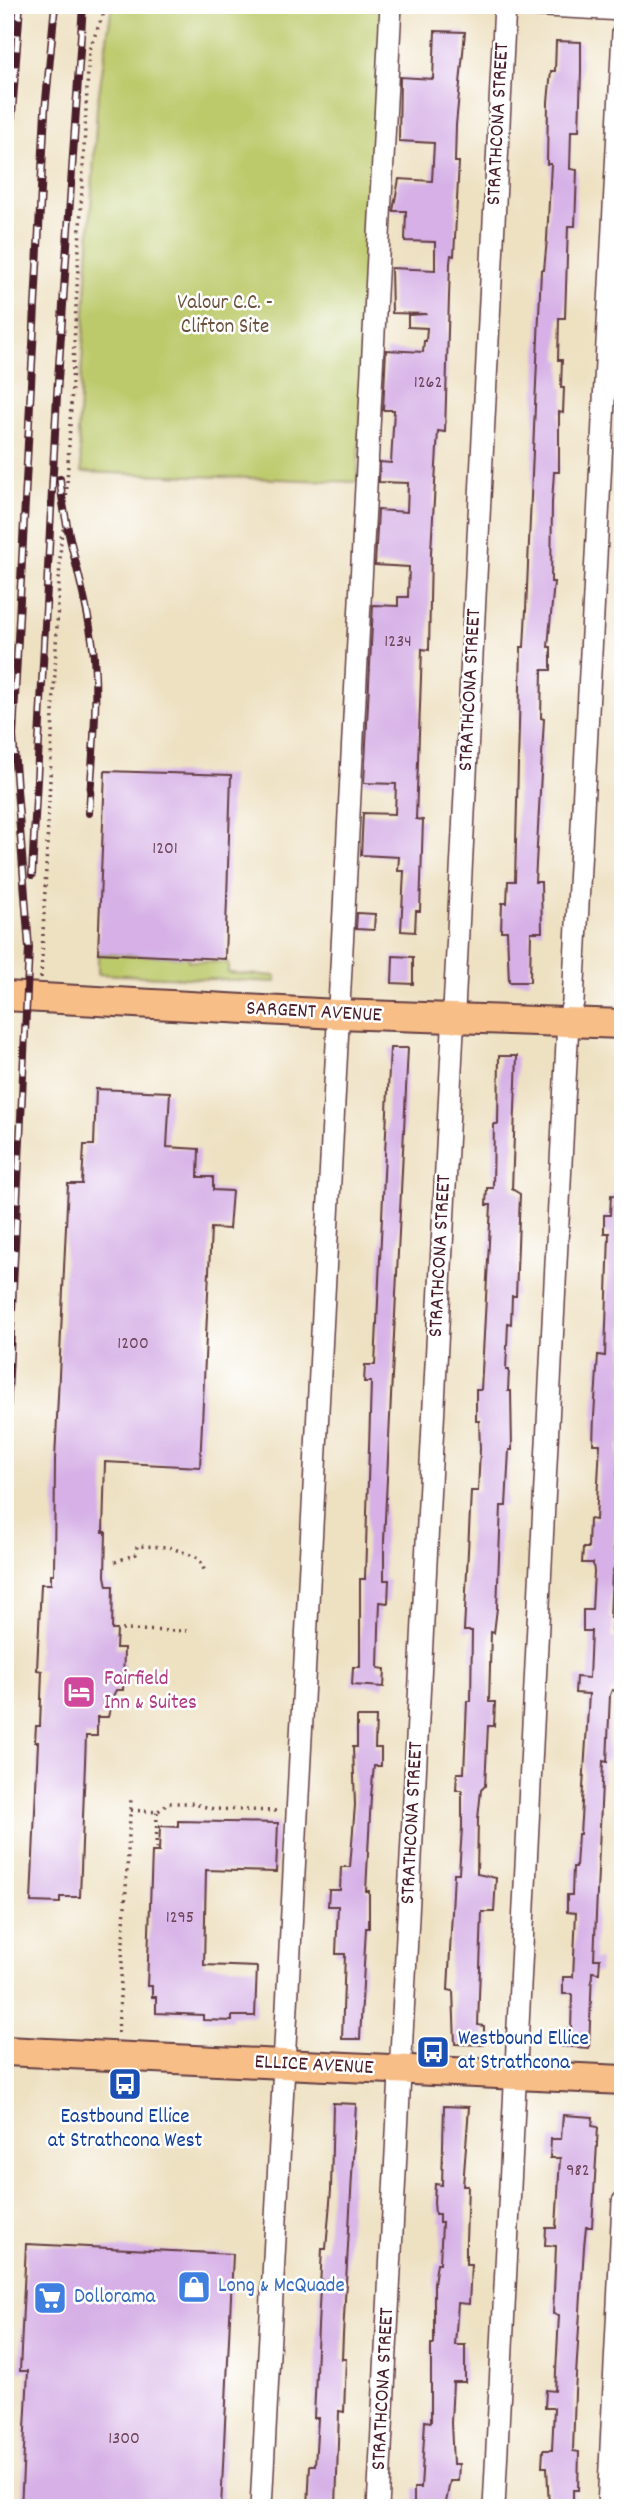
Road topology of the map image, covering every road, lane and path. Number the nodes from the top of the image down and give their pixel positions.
1 (107, 5) edge
2 (391, 5) edge
3 (505, 5) edge
4 (527, 5) edge
5 (623, 10) edge
6 (623, 33) edge
7 (5, 996) edge
8 (40, 998) junction
9 (337, 1014) junction
10 (453, 1019) junction
11 (568, 1022) junction
12 (623, 1024) edge
13 (8, 1036) dead end
14 (5, 1078) edge
15 (116, 1562) dead end
16 (206, 1574) dead end
17 (122, 1630) dead end
18 (187, 1631) dead end
19 (131, 1798) dead end
20 (131, 1810) junction
21 (283, 1811) dead end
22 (157, 1812) junction
23 (156, 1849) dead end
24 (118, 2034) dead end
25 (5, 2051) edge
26 (283, 2064) junction
27 (399, 2071) junction
28 (515, 2076) junction
29 (623, 2080) edge
30 (623, 2202) edge
31 (261, 2508) edge
32 (378, 2508) edge
33 (494, 2508) edge
34 (608, 2508) edge

1 - 8 path
2 - 9 street
3 - 10 street, STRATHCONA STREET
4 - 5 street
6 - 11 street
7 - 8 main road, SARGENT AVENUE
8 - 9 main road, SARGENT AVENUE
9 - 10 main road, SARGENT AVENUE
9 - 26 street
10 - 11 main road, SARGENT AVENUE
10 - 27 street, STRATHCONA STREET
11 - 12 main road, SARGENT AVENUE
11 - 28 street
13 - 14 path
15 - 16 path
17 - 18 path
19 - 20 path
20 - 22 path
20 - 24 path
21 - 22 path
22 - 23 path
25 - 26 main road, ELLICE AVENUE
26 - 27 main road, ELLICE AVENUE
26 - 31 street
27 - 28 main road, ELLICE AVENUE
27 - 32 street, STRATHCONA STREET
28 - 29 main road, ELLICE AVENUE
28 - 33 street
30 - 34 street

